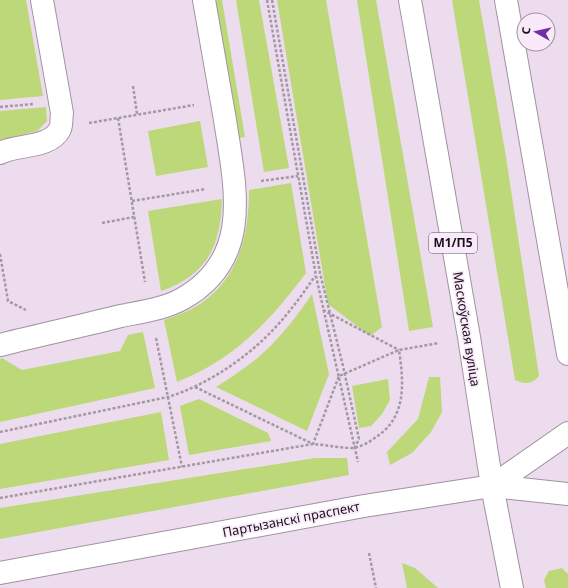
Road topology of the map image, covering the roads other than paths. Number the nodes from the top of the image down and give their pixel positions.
1 (42, 0) edge
2 (204, 0) edge
3 (410, 0) edge
4 (506, 0) edge
5 (0, 153) edge
6 (0, 345) edge
7 (568, 354) edge
8 (568, 433) edge
9 (492, 486) junction
10 (568, 494) edge
11 (0, 573) edge
12 (512, 588) edge

1 - 5 main road
2 - 6 main road
3 - 9 main road, Маскоўская вуліца / М1/П5
4 - 7 main road
8 - 9 main road, Партызанскі праспект
9 - 10 main road
9 - 11 main road, Партызанскі праспект
9 - 12 main road, Маскоўская вуліца

